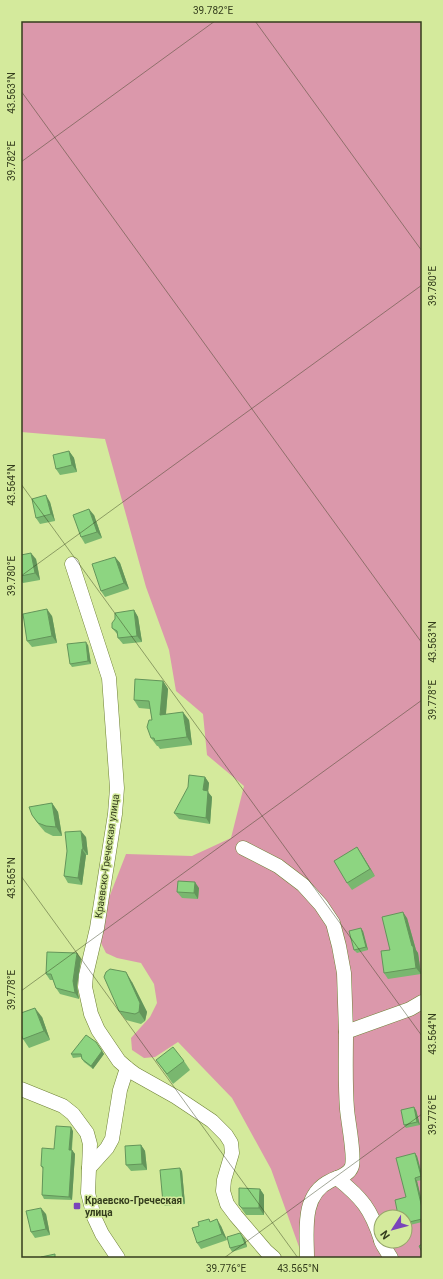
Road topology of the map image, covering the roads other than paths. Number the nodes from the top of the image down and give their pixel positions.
1 (72, 564) dead end
2 (243, 848) dead end
3 (422, 1002) edge
4 (346, 1032) junction
5 (127, 1068) junction
6 (21, 1089) edge
7 (89, 1168) junction
8 (337, 1178) junction
9 (373, 1220) edge
10 (385, 1249) edge
11 (118, 1258) edge
12 (274, 1258) edge
13 (307, 1258) edge
14 (392, 1258) edge

1 - 5 street, Краевско-Греческая улица
2 - 4 street
3 - 4 street
4 - 8 street
5 - 7 street
5 - 12 street, Краевско-Греческая улица
6 - 7 street
7 - 11 street
8 - 9 street
8 - 13 street
10 - 14 street

